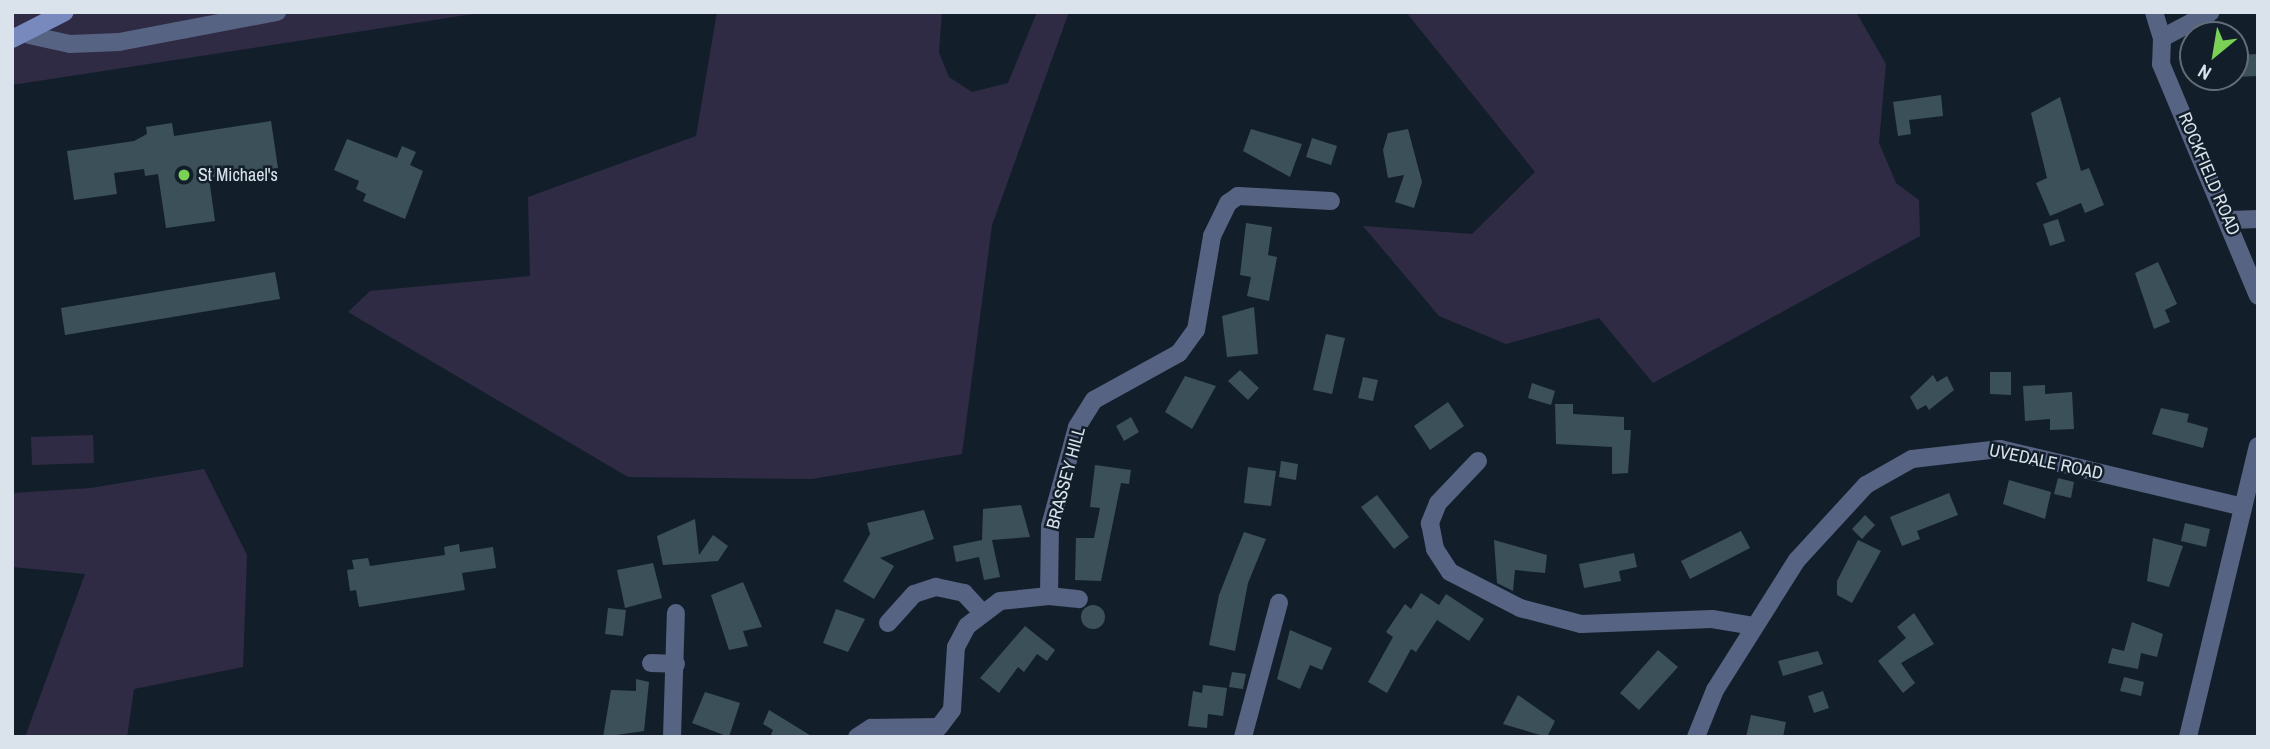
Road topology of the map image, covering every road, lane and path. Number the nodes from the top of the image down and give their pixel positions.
1 (65, 12) edge
2 (277, 12) edge
3 (2154, 12) edge
4 (2211, 12) edge
5 (21, 37) edge
6 (2162, 38) junction
7 (1331, 201) dead end
8 (2258, 219) edge
9 (2230, 220) junction
10 (2258, 296) edge
11 (2258, 446) edge
12 (1478, 461) dead end
13 (2243, 507) junction
14 (1049, 596) junction
15 (1079, 598) dead end
16 (1279, 603) dead end
17 (981, 611) junction
18 (676, 612) dead end
19 (888, 623) dead end
20 (1754, 625) junction
21 (651, 663) dead end
22 (676, 664) junction
23 (672, 737) edge
24 (856, 737) edge
25 (1243, 737) edge
26 (1696, 737) edge
27 (2188, 737) edge

1 - 5 street
2 - 5 street
3 - 6 street, ROCKFIELD ROAD
4 - 6 street
6 - 9 street, ROCKFIELD ROAD
7 - 14 street, BRASSEY HILL
8 - 9 street
9 - 10 street, ROCKFIELD ROAD
11 - 13 street
12 - 20 street
13 - 20 street, UVEDALE ROAD
13 - 27 street
14 - 15 street
14 - 17 street
16 - 25 street
17 - 19 street
17 - 24 street
18 - 22 street
20 - 26 street, UVEDALE ROAD
21 - 22 street
22 - 23 street

